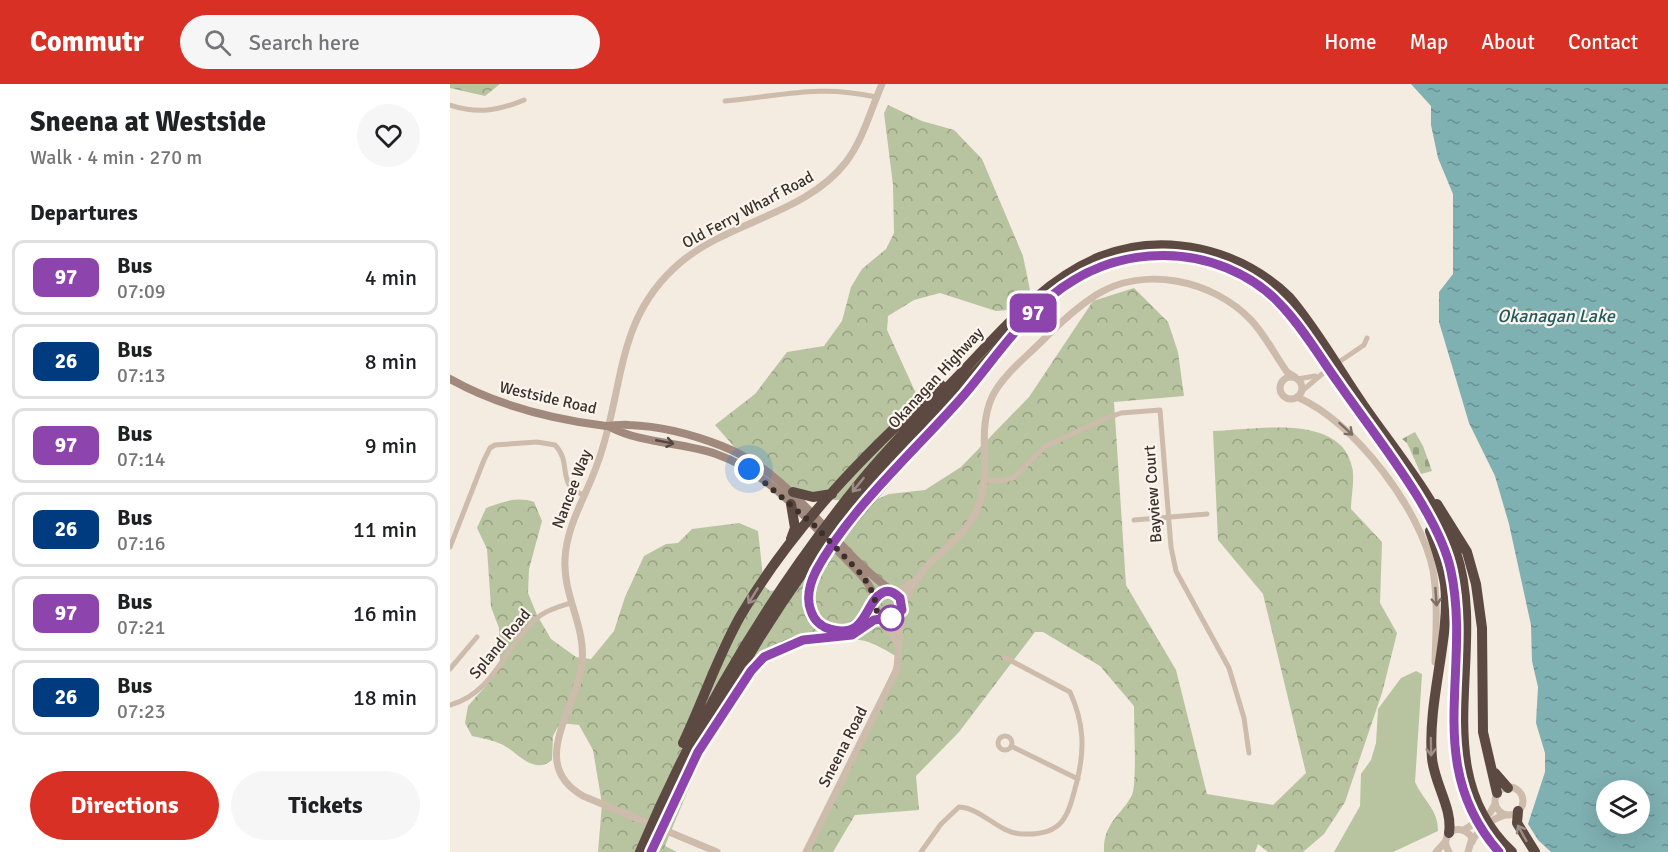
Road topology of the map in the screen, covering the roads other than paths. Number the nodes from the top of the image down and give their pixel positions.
1 (814, 84) edge
2 (882, 84) edge
3 (876, 97) junction
4 (524, 100) dead end
5 (725, 101) dead end
6 (450, 105) edge
7 (1017, 323) junction
8 (1367, 338) dead end
9 (1276, 356) junction
10 (1317, 376) junction
11 (1296, 378) junction
12 (450, 379) edge
13 (1282, 380) junction
14 (1300, 394) junction
15 (609, 426) junction
16 (1380, 436) junction
17 (986, 480) junction
18 (793, 492) junction
19 (832, 494) junction
20 (584, 495) junction
21 (791, 504) junction
22 (1207, 514) dead end
23 (1168, 518) junction
24 (1134, 520) dead end
25 (450, 521) edge
26 (816, 522) junction
27 (459, 523) junction
28 (450, 547) edge
29 (787, 548) junction
30 (841, 550) junction
31 (917, 578) junction
32 (895, 593) junction
33 (876, 601) junction
34 (572, 603) junction
35 (902, 607) junction
36 (885, 618) junction
37 (477, 637) dead end
38 (900, 652) junction
39 (1004, 657) dead end
40 (450, 669) edge
41 (1435, 689) junction
42 (450, 705) edge
43 (1011, 746) dead end
44 (698, 752) junction
45 (1249, 753) dead end
46 (1493, 771) junction
47 (1078, 779) junction
48 (1508, 788) junction
49 (666, 789) junction
50 (1496, 799) junction
51 (1518, 812) junction
52 (1505, 815) junction
53 (659, 820) junction
54 (1464, 830) junction
55 (1488, 832) junction
56 (653, 833) junction
57 (1447, 838) junction
58 (1472, 842) junction
59 (640, 852) edge
60 (650, 852) edge
61 (717, 852) edge
62 (806, 852) edge
63 (921, 852) edge
64 (1436, 852) edge
65 (1449, 852) edge
66 (1468, 852) edge
67 (1499, 852) edge
68 (1512, 852) edge
69 (1535, 852) edge

1 - 3 street
1 - 5 street
2 - 3 street, Old Ferry Wharf Road
3 - 15 street, Old Ferry Wharf Road
4 - 6 street
7 - 16 highway, Okanagan Highway
7 - 19 highway
7 - 33 highway
7 - 44 highway, Okanagan Highway
7 -> 49 highway, Okanagan Highway
8 - 10 street
9 - 11 street, Sneena Road
9 - 13 street, Sneena Road
9 - 17 street, Sneena Road
10 - 11 street
10 - 14 street
11 - 13 street
11 - 14 street
12 - 15 main road, Westside Road
13 - 14 street
14 -> 41 street
15 - 18 main road, Westside Road
15 - 20 street, Nancee Way
15 -> 21 main road, Westside Road
16 - 41 highway
16 - 46 highway
16 - 55 highway, Okanagan Highway
17 - 23 street, Bayview Court
17 - 31 street, Sneena Road
18 - 19 highway
18 - 26 main road, Westside Road
19 - 26 highway
20 - 27 street
20 - 34 street, Nancee Way
21 - 26 main road, Westside Road
21 - 29 highway
22 - 23 street
23 - 24 street
23 - 45 street, Bayview Court
25 - 27 street
26 - 29 highway
26 - 30 main road, Westside Road
27 - 28 street
29 -> 49 highway
30 - 32 main road, Westside Road
30 - 33 main road, Westside Road
31 - 32 street, Sneena Road
31 - 35 street, Sneena Road
32 - 33 main road
32 - 35 main road
33 - 36 main road
34 - 42 street, Spland Road
34 - 61 street, Nancee Way
35 - 36 main road
35 - 38 street, Sneena Road
36 - 38 street
36 - 44 highway
37 - 40 street
38 - 62 street, Sneena Road
39 - 47 street
41 -> 57 highway
43 - 47 street
44 - 53 highway, Okanagan Highway
46 - 48 highway
46 - 50 highway
47 - 63 street
48 - 50 street
48 - 51 street
49 - 53 highway, Okanagan Highway
50 - 52 street
50 - 54 street
51 - 52 street
69 -> 51 highway
52 - 58 street
53 - 56 highway, Okanagan Highway
54 - 57 street
54 - 58 street
55 - 67 highway, Okanagan Highway
55 - 68 highway, Okanagan Highway
56 - 59 highway, Okanagan Highway
56 - 60 highway, Okanagan Highway
57 - 64 street
57 - 65 street
58 - 66 street

